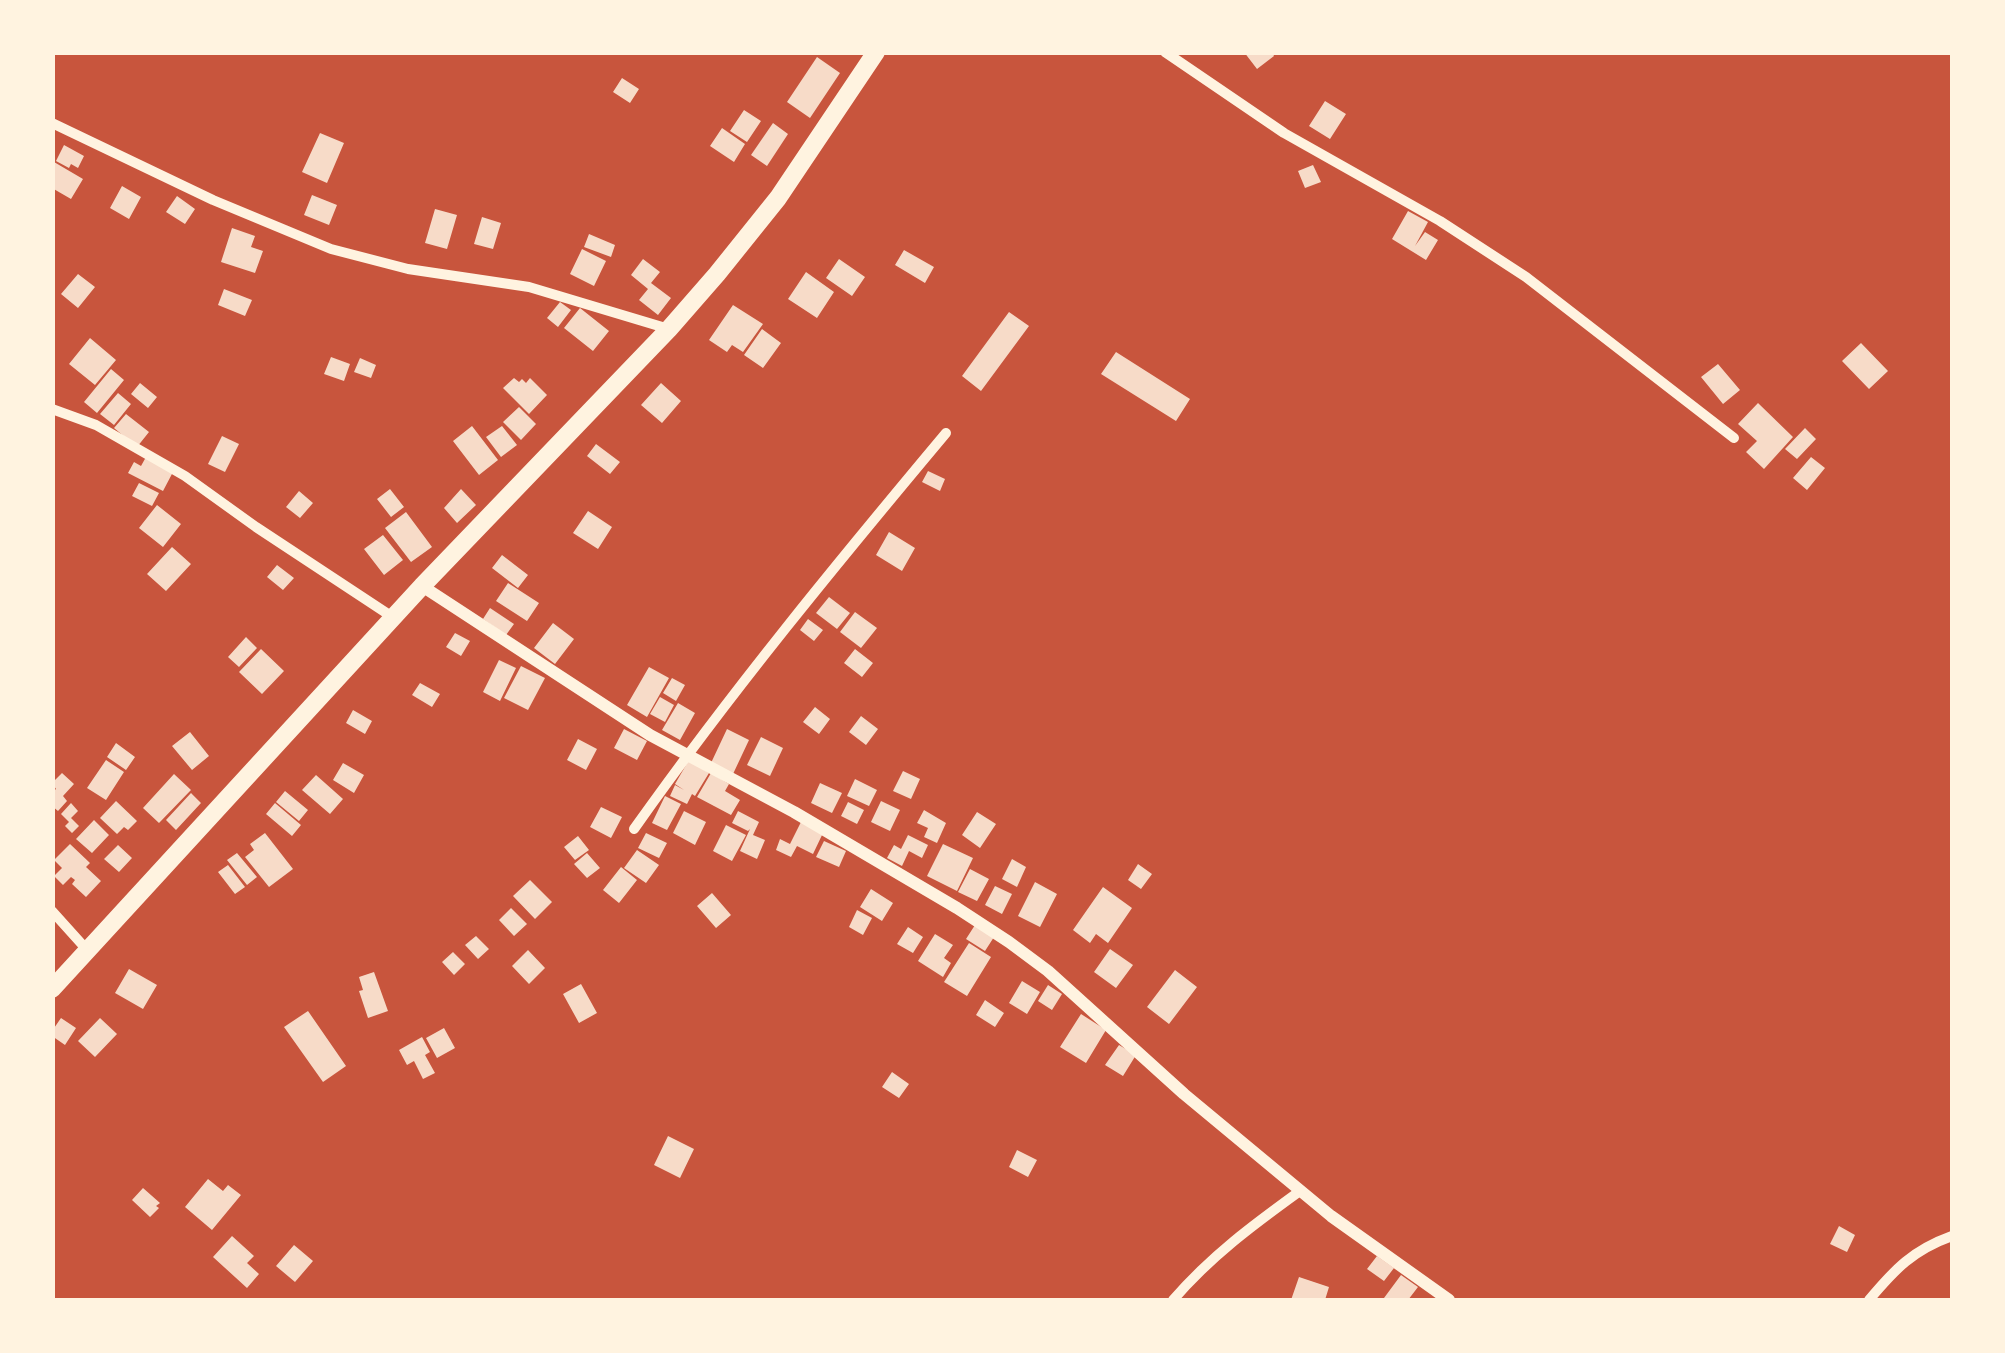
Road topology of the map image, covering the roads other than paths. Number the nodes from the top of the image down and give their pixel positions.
1 (876, 52) edge
2 (1165, 52) edge
3 (52, 124) edge
4 (670, 329) junction
5 (52, 409) edge
6 (946, 433) dead end
7 (1734, 438) dead end
8 (422, 586) junction
9 (394, 618) junction
10 (686, 755) junction
11 (634, 829) dead end
12 (52, 911) edge
13 (89, 951) junction
14 (52, 989) edge
15 (1300, 1191) junction
16 (1952, 1236) edge
17 (1172, 1300) edge
18 (1449, 1300) edge
19 (1869, 1300) edge

1 - 4 highway
2 - 7 street
3 - 4 street
4 - 8 highway
5 - 9 street
6 - 10 street
8 - 9 highway
8 - 10 street
9 - 13 highway
10 - 11 street
10 - 15 street
12 - 13 street
13 - 14 highway
15 - 17 street
15 - 18 street
16 - 19 street

